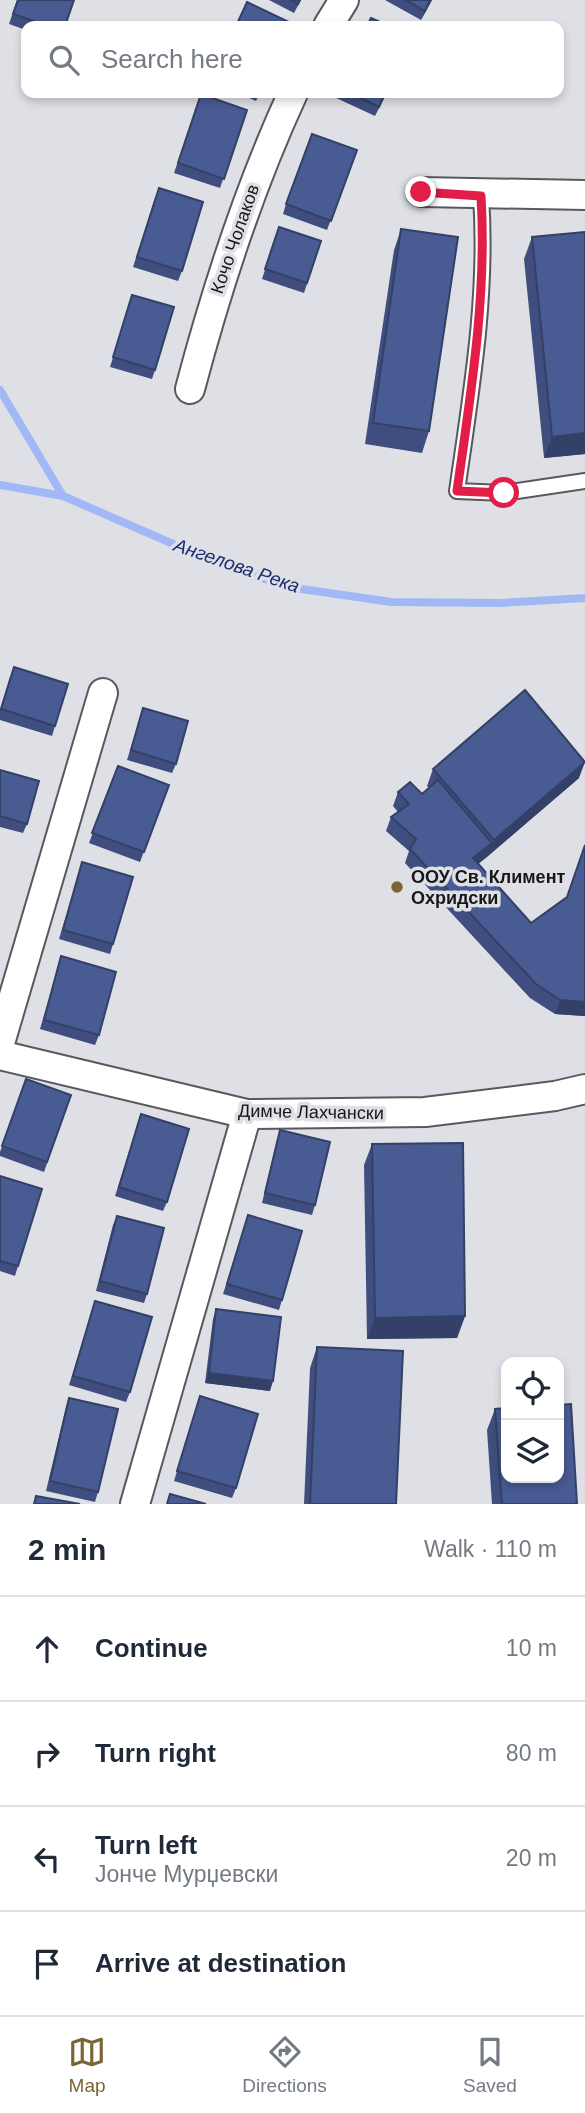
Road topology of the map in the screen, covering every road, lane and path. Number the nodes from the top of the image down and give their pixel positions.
1 (344, 0) edge
2 (331, 21) edge
3 (291, 98) edge
4 (421, 192) dead end
5 (585, 195) edge
6 (481, 196) junction
7 (190, 389) dead end
8 (585, 481) edge
9 (103, 693) dead end
10 (0, 1043) edge
11 (0, 1055) edge
12 (585, 1089) edge
13 (247, 1114) junction
14 (135, 1504) edge

1 - 2 street
3 - 7 street, Кочо Чолаков
4 - 6 street
5 - 6 street
6 - 8 lane
9 - 10 street
11 - 13 street, Димче Лахчански
12 - 13 street, Димче Лахчански
13 - 14 street

